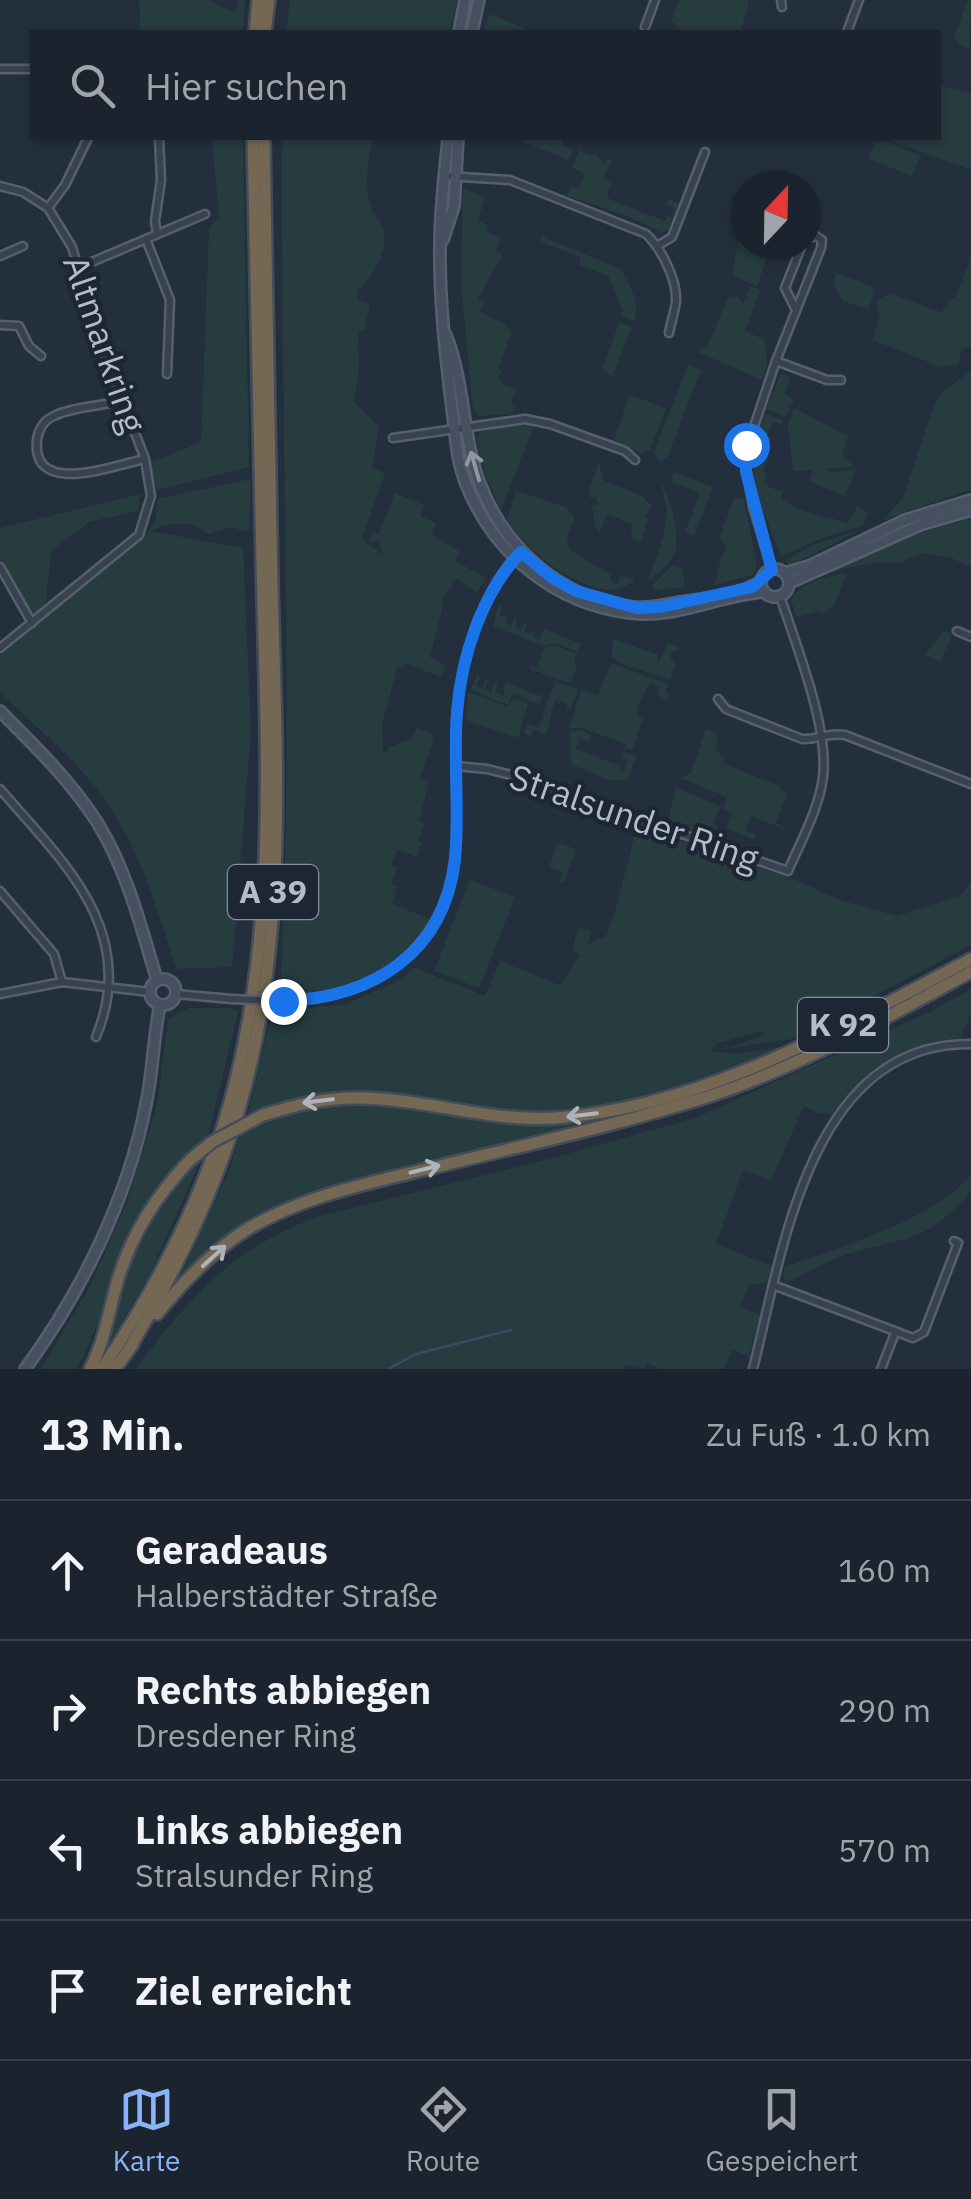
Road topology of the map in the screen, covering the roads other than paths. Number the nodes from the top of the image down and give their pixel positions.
1 (258, 0) edge
2 (268, 0) edge
3 (466, 0) edge
4 (479, 0) edge
5 (655, 0) edge
6 (860, 0) edge
7 (645, 27) dead end
8 (255, 30) edge
9 (266, 30) edge
10 (459, 30) edge
11 (472, 30) edge
12 (848, 30) edge
13 (0, 69) edge
14 (30, 69) edge
15 (87, 140) edge
16 (159, 140) edge
17 (253, 140) edge
18 (264, 140) edge
19 (448, 140) edge
20 (458, 140) edge
21 (705, 152) dead end
22 (450, 176) junction
23 (0, 186) edge
24 (48, 208) junction
25 (205, 214) dead end
26 (157, 234) junction
27 (146, 239) junction
28 (23, 246) dead end
29 (656, 246) junction
30 (0, 256) edge
31 (796, 260) edge
32 (816, 260) edge
33 (80, 267) junction
34 (797, 310) junction
35 (0, 325) edge
36 (669, 333) dead end
37 (41, 356) dead end
38 (776, 362) junction
39 (167, 374) dead end
40 (841, 380) dead end
41 (122, 400) junction
42 (466, 427) junction
43 (454, 428) junction
44 (393, 438) dead end
45 (144, 460) junction
46 (635, 460) dead end
47 (264, 462) junction
48 (265, 483) junction
49 (971, 500) edge
50 (971, 510) edge
51 (518, 555) junction
52 (0, 566) edge
53 (772, 570) junction
54 (787, 578) junction
55 (762, 587) junction
56 (780, 596) junction
57 (32, 622) junction
58 (957, 631) dead end
59 (971, 637) edge
60 (0, 648) edge
61 (718, 699) dead end
62 (0, 712) edge
63 (822, 736) junction
64 (456, 766) junction
65 (971, 784) edge
66 (0, 789) edge
67 (0, 891) edge
68 (971, 959) edge
69 (971, 972) edge
70 (157, 980) junction
71 (62, 982) junction
72 (110, 986) junction
73 (150, 992) junction
74 (0, 994) edge
75 (176, 994) junction
76 (160, 1005) junction
77 (96, 1037) dead end
78 (971, 1044) edge
79 (713, 1088) junction
80 (954, 1241) dead end
81 (774, 1284) junction
82 (895, 1333) junction
83 (128, 1350) junction
84 (25, 1369) edge
85 (90, 1369) edge
86 (102, 1369) edge
87 (115, 1369) edge
88 (753, 1369) edge
89 (881, 1369) edge

1 - 8 highway
2 - 9 highway
3 - 10 street
4 - 11 street
5 - 7 street
6 - 12 street
13 - 14 street
15 - 24 street
16 - 26 street
17 - 47 highway, A 39
18 - 47 highway, A 39
19 - 22 street
20 - 22 street
21 - 29 street
22 - 29 street
22 - 42 street
22 - 43 street
23 - 24 street
24 - 33 street, Altmarkring
25 - 26 street
26 - 27 street
27 - 33 street
27 - 39 street
28 - 30 street
29 - 36 street
31 - 34 street
32 - 34 street
33 - 41 street, Altmarkring
34 - 38 street
35 - 37 street
38 - 40 street
38 - 53 street
41 - 45 street, Altmarkring
41 - 45 street
42 - 43 street
42 - 46 street
51 -> 42 street
43 - 44 street
43 - 51 street
45 - 57 street, Altmarkring
47 - 48 highway, A 39
48 - 83 highway, A 39
48 - 86 highway, A 39
49 - 54 street
50 - 54 street
51 - 55 street
51 - 64 street, Stralsunder Ring
52 - 57 street
53 - 54 street
53 - 55 street
54 - 56 street
55 - 56 street
56 - 63 street, Stralsunder Ring
57 - 60 street
58 - 59 street
61 - 63 street
62 - 70 street
63 - 64 street, Stralsunder Ring
63 - 65 street
64 - 75 street, Stralsunder Ring, bridge
66 - 72 street
67 - 71 street
68 - 79 highway, K 92
69 - 79 highway, K 92
70 - 73 street
70 - 75 street
71 - 72 street
71 - 74 street
72 - 73 street
72 - 77 street
73 - 76 street
75 - 76 street
76 - 84 street
78 - 81 street
83 -> 79 highway
79 -> 85 highway, bridge
80 - 82 street
81 - 82 street
81 - 88 street
82 - 89 street
83 - 87 highway, A 39

